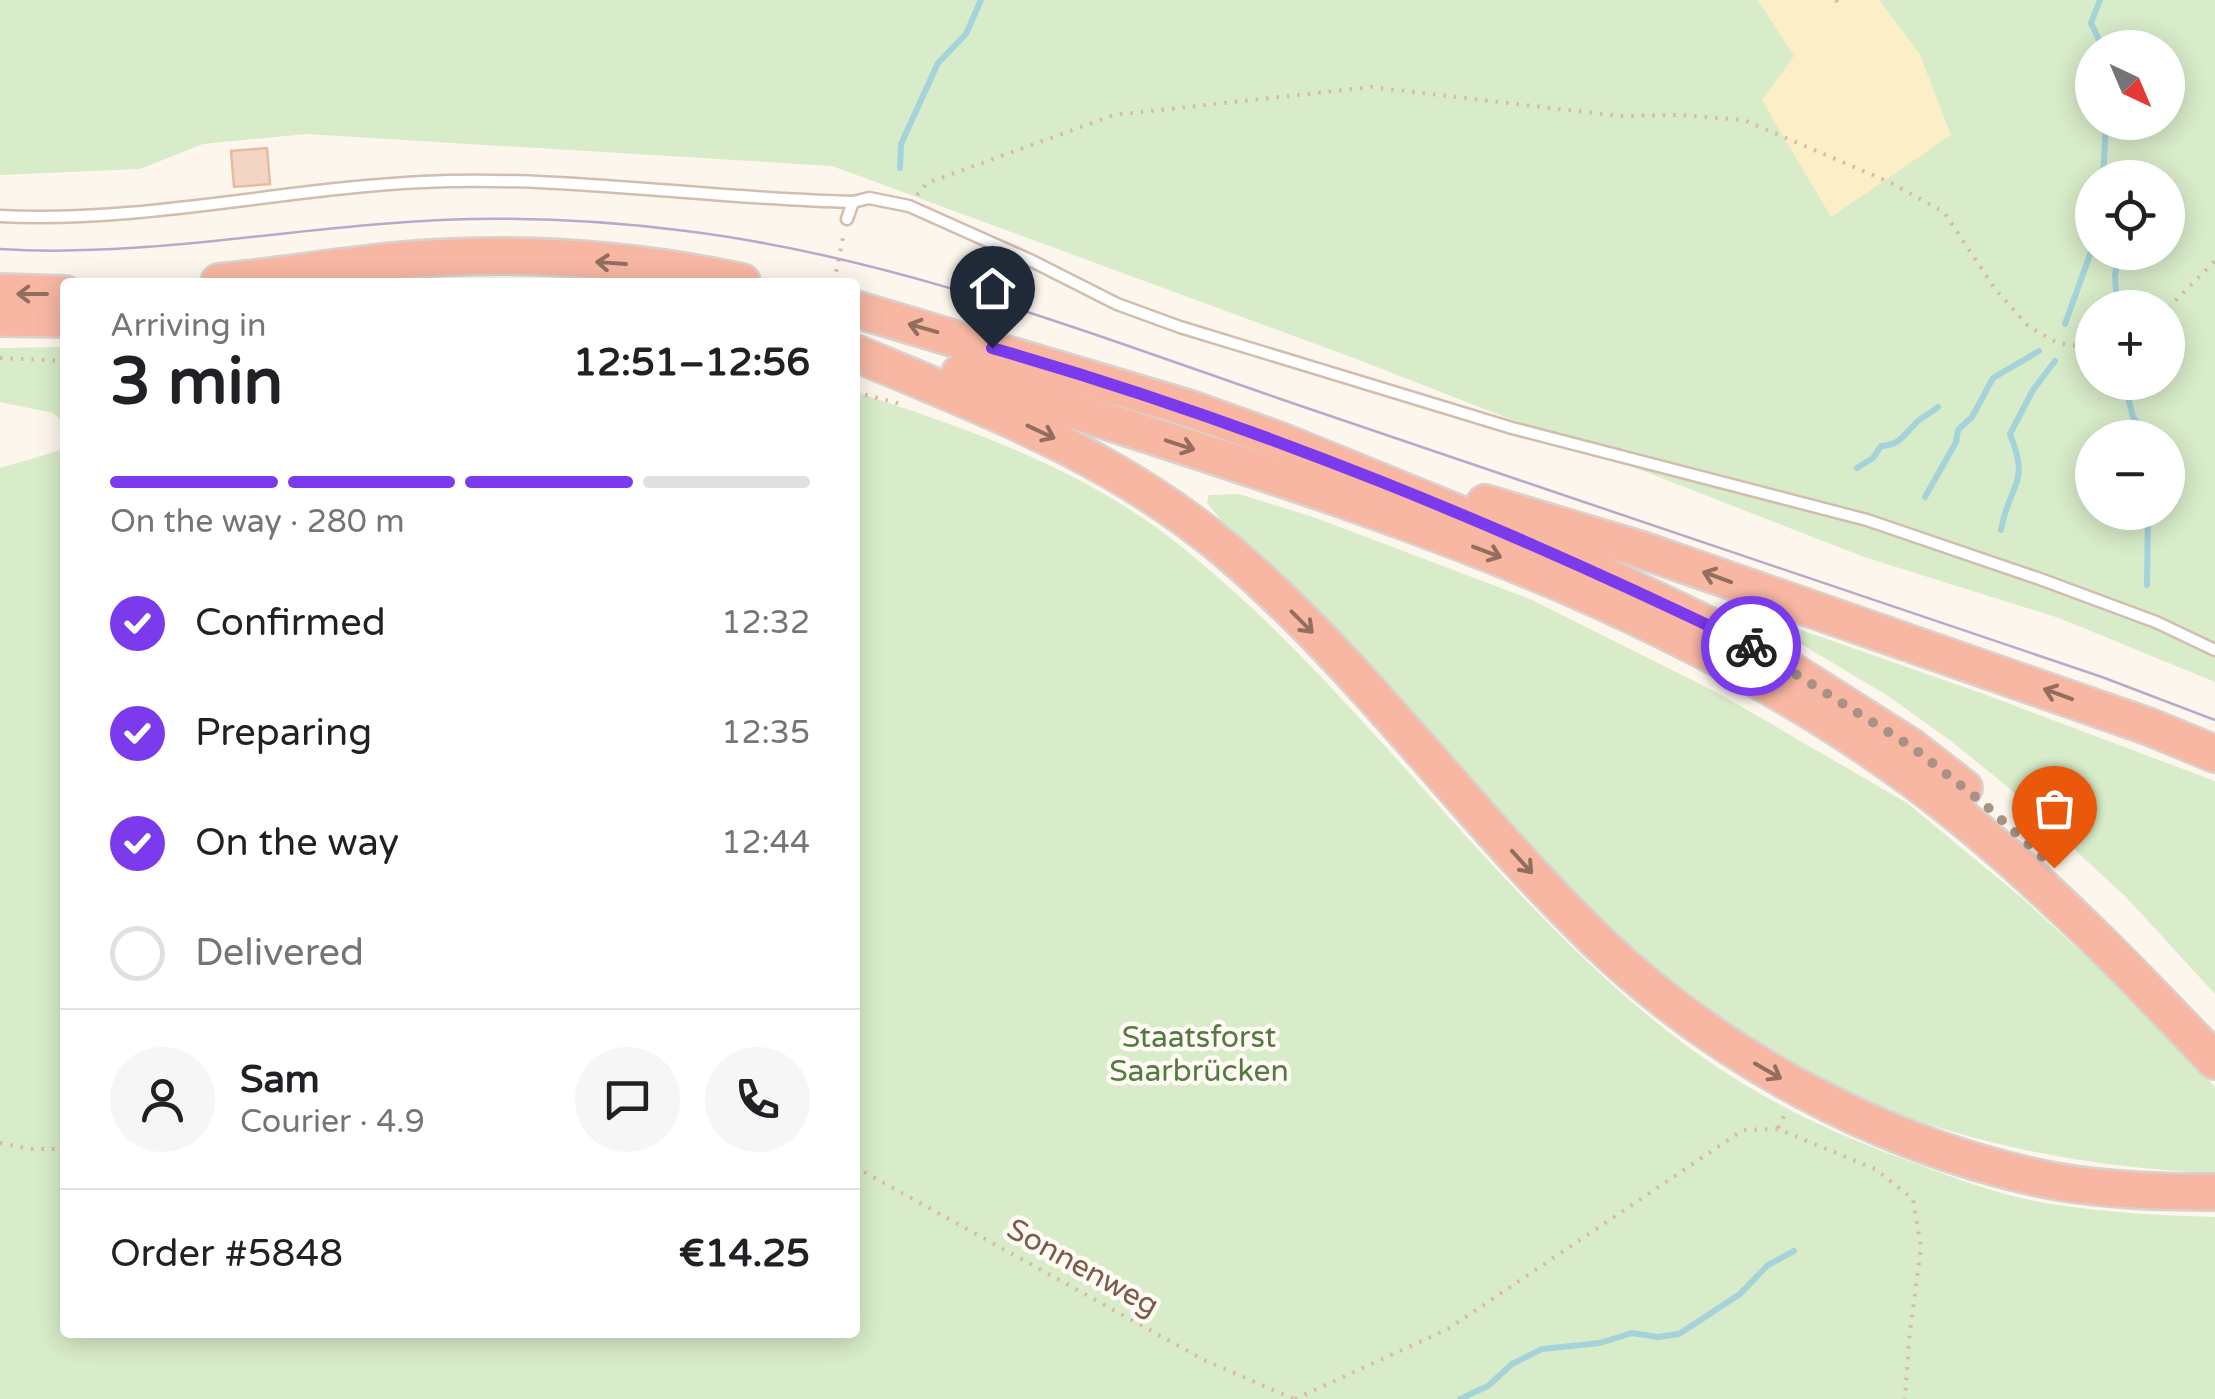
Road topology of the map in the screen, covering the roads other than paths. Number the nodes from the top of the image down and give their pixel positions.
1 (853, 202) junction
2 (0, 216) edge
3 (847, 219) road end
4 (253, 278) edge
5 (716, 278) edge
6 (0, 292) edge
7 (60, 294) edge
8 (860, 310) edge
9 (0, 318) edge
10 (60, 319) edge
11 (860, 340) edge
12 (860, 354) edge
13 (1284, 442) junction
14 (2215, 650) edge
15 (2215, 754) edge
16 (2215, 1026) edge
17 (2215, 1061) edge
18 (2215, 1192) edge

1 - 2 lane
1 - 3 lane
1 - 14 lane
5 -> 4 highway
7 -> 6 highway
13 -> 8 highway
9 - 10 highway
11 -> 17 highway
12 -> 18 highway
15 -> 13 highway
13 - 16 highway

